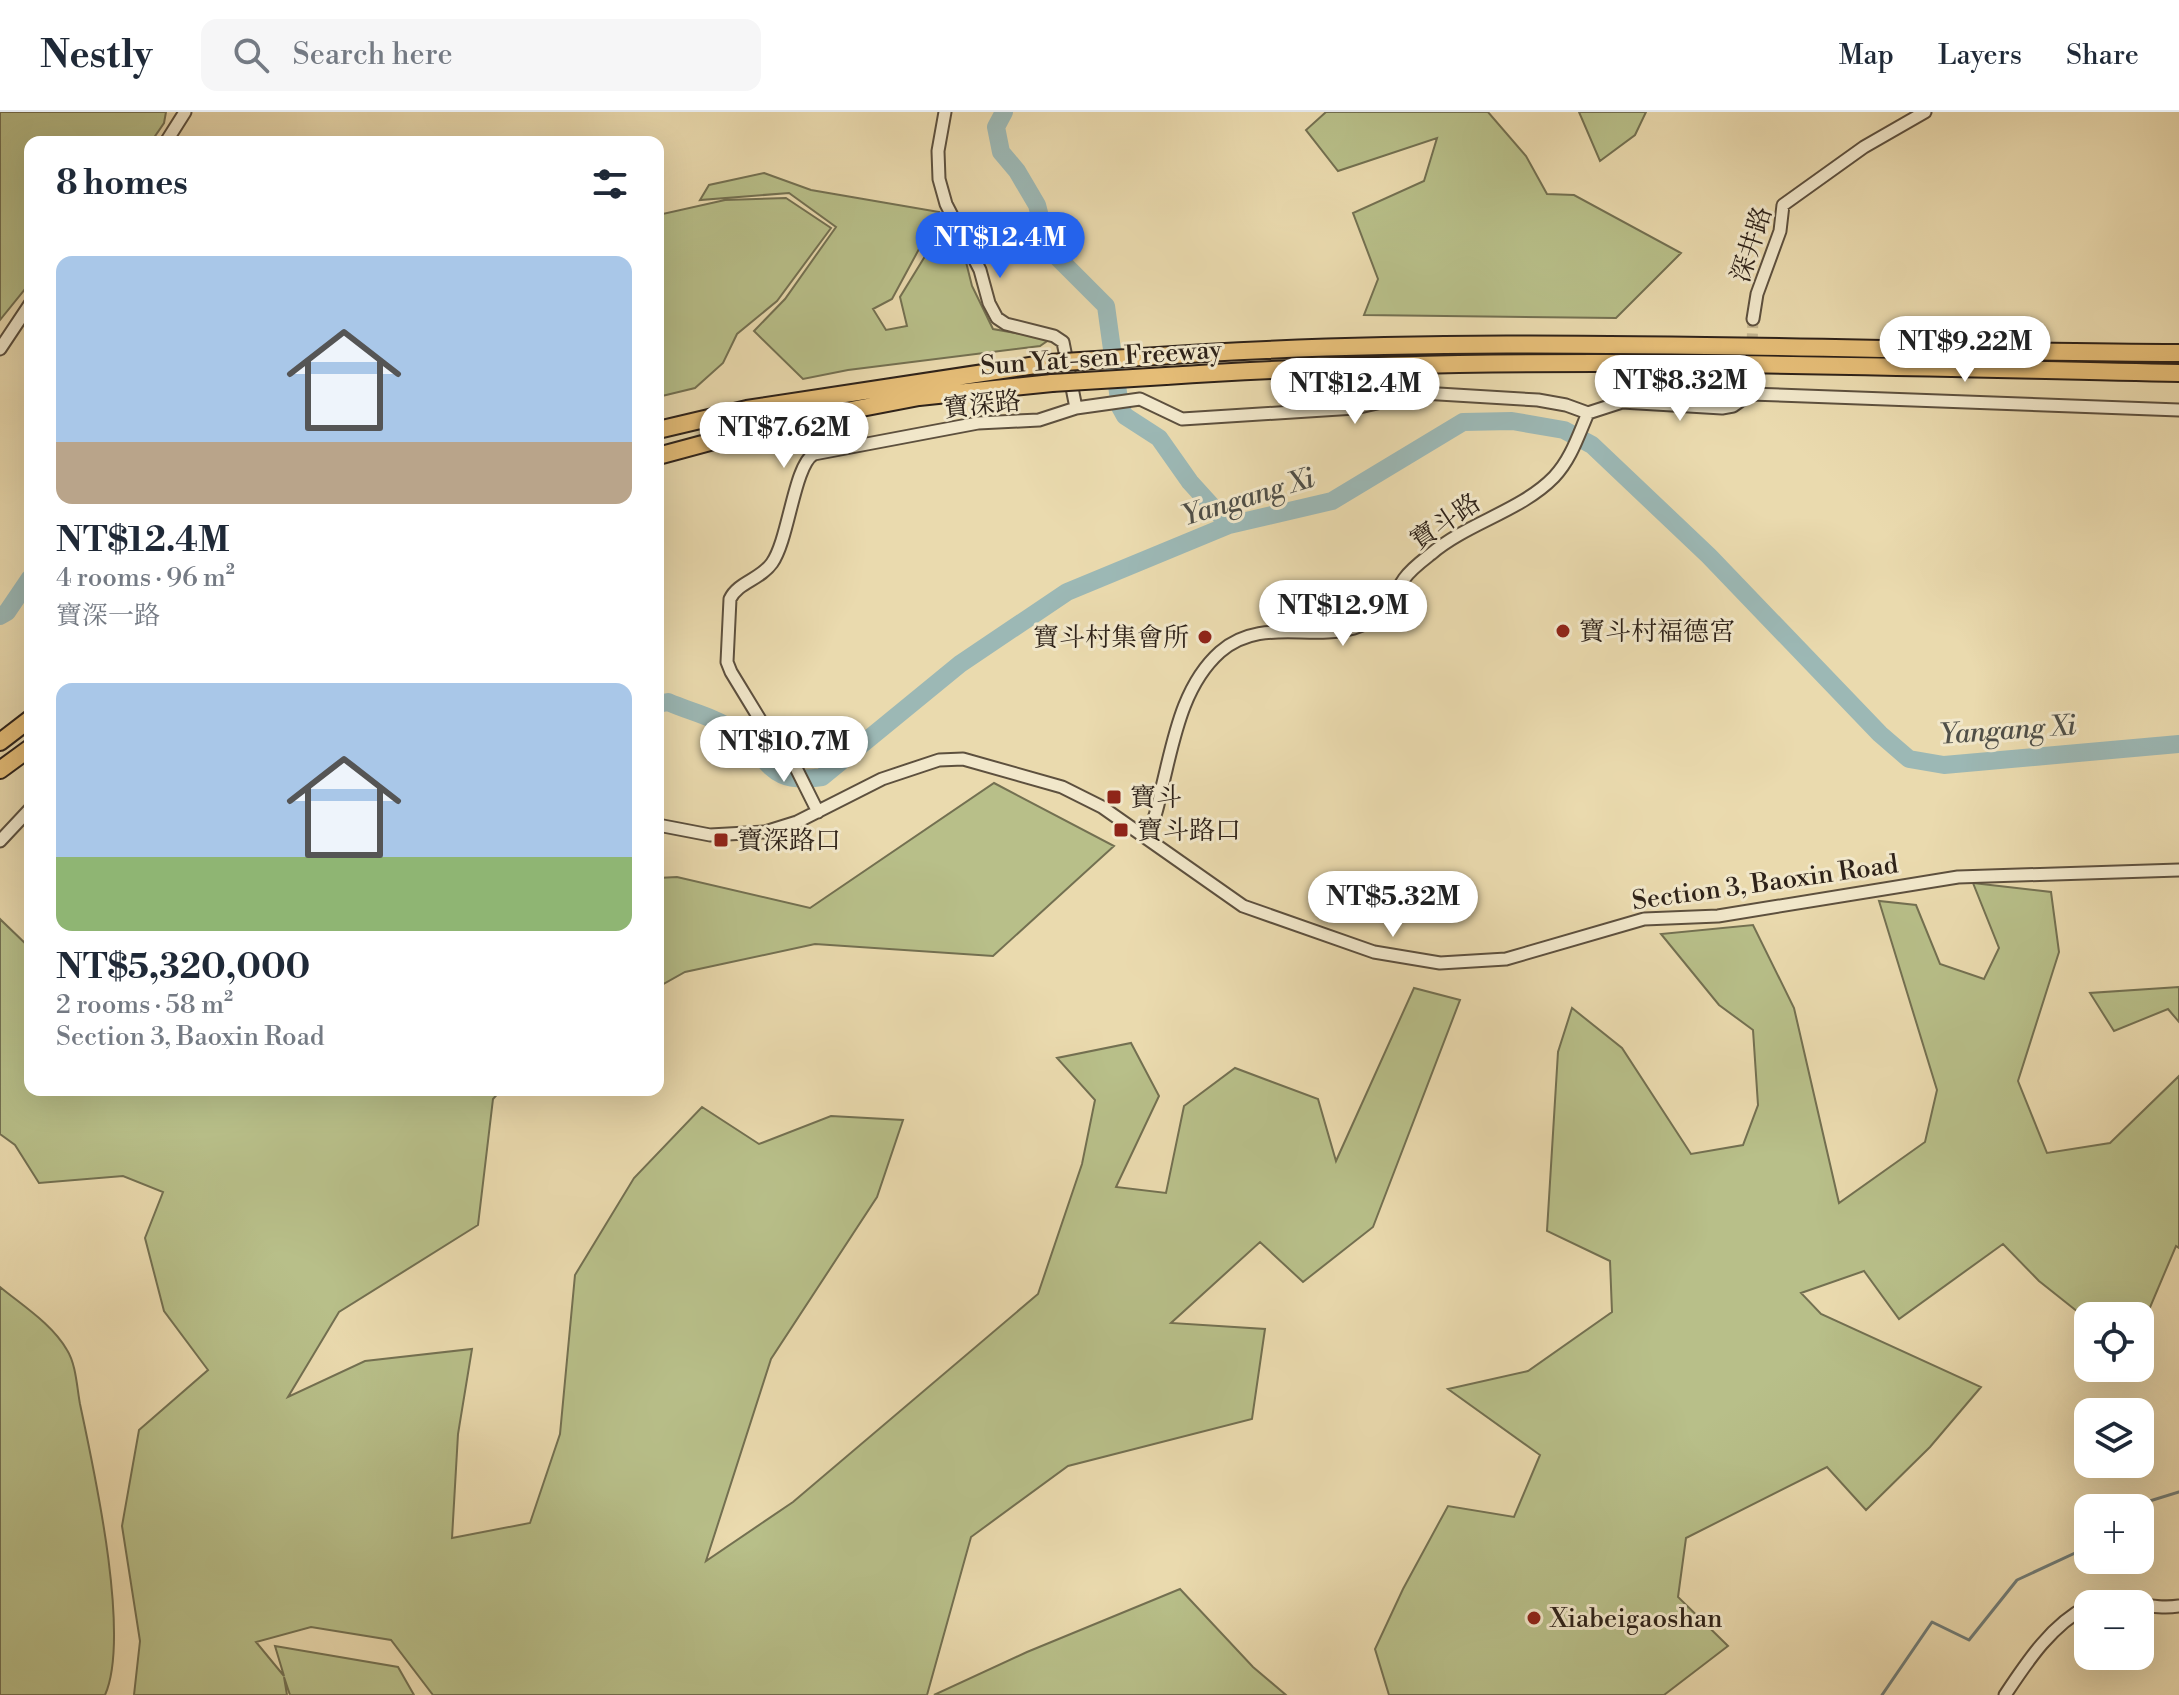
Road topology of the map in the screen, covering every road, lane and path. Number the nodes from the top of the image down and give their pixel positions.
1 (185, 112) edge
2 (945, 112) edge
3 (1925, 112) edge
4 (170, 136) edge
5 (24, 313) edge
6 (1753, 319) tunnel mouth
7 (0, 349) edge
8 (2179, 353) edge
9 (2179, 373) edge
10 (1076, 408) junction
11 (2179, 410) edge
12 (1588, 413) junction
13 (664, 429) edge
14 (664, 454) edge
15 (24, 724) edge
16 (0, 742) edge
17 (24, 752) edge
18 (0, 770) edge
19 (818, 812) junction
20 (24, 815) edge
21 (664, 826) edge
22 (1146, 835) junction
23 (0, 841) edge
24 (2179, 870) edge
25 (2179, 1606) edge
26 (2154, 1607) edge
27 (2074, 1616) edge
28 (2005, 1695) edge

1 - 4 street
2 - 10 street
3 - 6 street, 深井路
5 - 7 street
8 - 13 highway, Sun Yat-sen Freeway, bridge
9 - 14 highway, Sun Yat-sen Freeway, bridge
10 - 12 street, 寶深路
10 - 19 street, 寶深路
11 - 12 street
12 - 22 street, 寶斗路
15 - 16 highway
17 - 18 highway
19 - 21 street, Section 3, Baoxin Road
19 - 22 street, Section 3, Baoxin Road
20 - 23 street
22 - 24 street, Section 3, Baoxin Road
25 - 26 street
27 - 28 street

